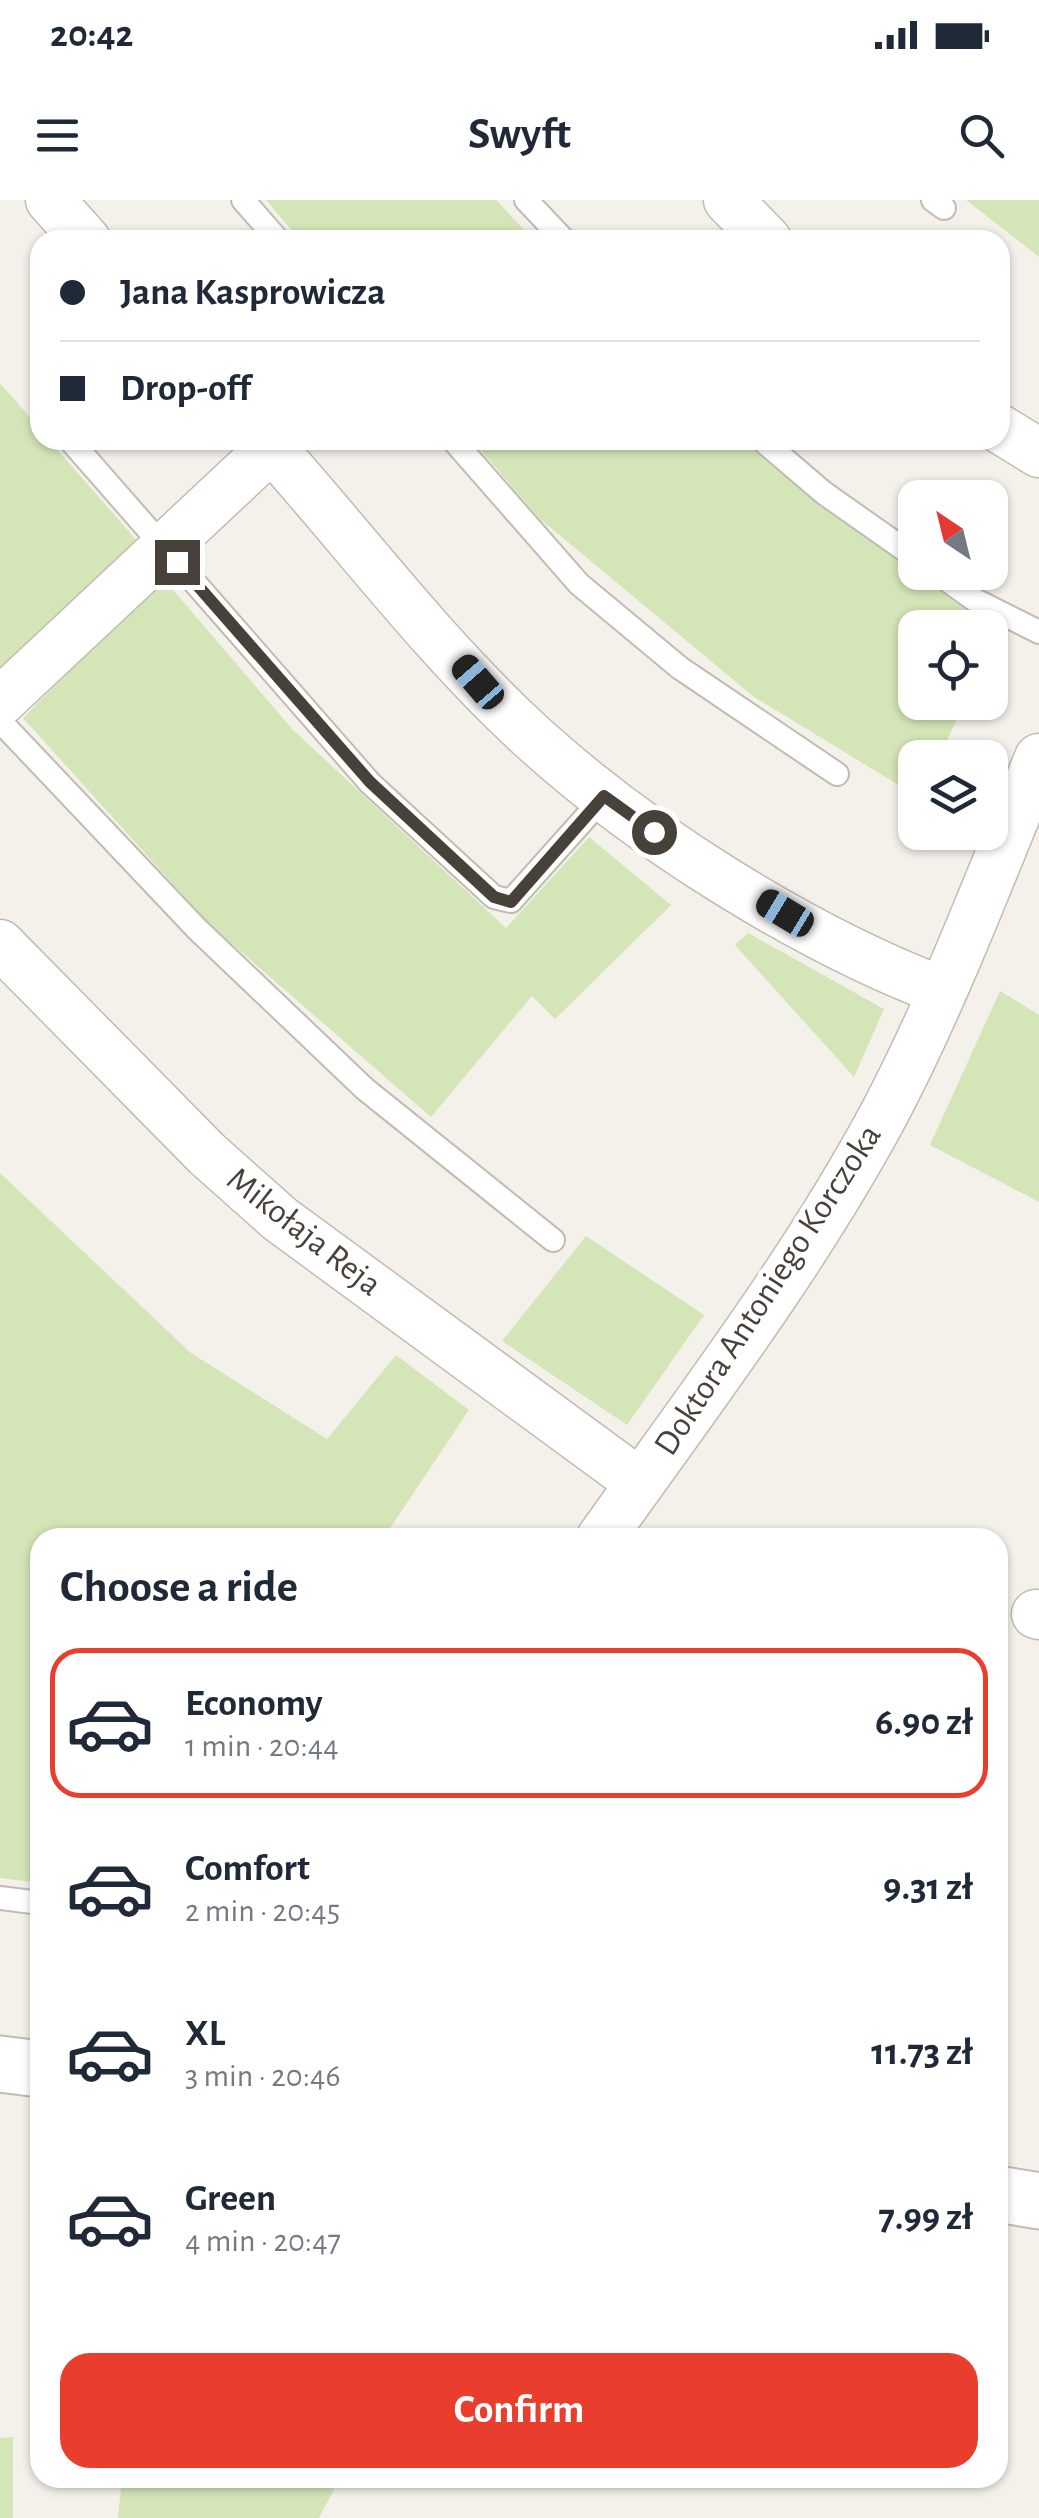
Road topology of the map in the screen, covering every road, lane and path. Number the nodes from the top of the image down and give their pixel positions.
1 (50, 200) edge
2 (243, 200) edge
3 (526, 200) edge
4 (728, 200) edge
5 (77, 230) edge
6 (269, 230) edge
7 (554, 230) edge
8 (757, 230) edge
9 (1010, 435) edge
10 (79, 450) edge
11 (262, 450) edge
12 (273, 450) edge
13 (461, 450) edge
14 (774, 450) edge
15 (1039, 453) edge
16 (898, 545) edge
17 (164, 548) junction
18 (961, 590) edge
19 (1039, 632) edge
20 (0, 702) edge
21 (0, 721) edge
22 (1039, 758) edge
23 (837, 774) dead end
24 (604, 796) junction
25 (0, 944) edge
26 (942, 991) junction
27 (553, 1240) dead end
28 (640, 1482) junction
29 (608, 1528) edge
30 (0, 1898) edge
31 (30, 1902) edge
32 (0, 2064) edge
33 (30, 2068) edge
34 (1008, 2196) edge
35 (1039, 2201) edge

1 - 5 street
2 - 6 lane
3 - 7 lane
4 - 8 street
9 - 15 street
10 - 17 lane
11 - 17 street
12 - 24 street
13 - 23 lane
14 - 16 lane
17 - 20 street
17 - 24 lane
18 - 19 lane
21 - 27 lane
22 - 26 street, Doktora Antoniego Korczoka
24 - 26 street
25 - 28 street, Mikołaja Reja
26 - 28 street, Doktora Antoniego Korczoka
28 - 29 street, Doktora Antoniego Korczoka
30 - 31 lane
32 - 33 street
34 - 35 street

